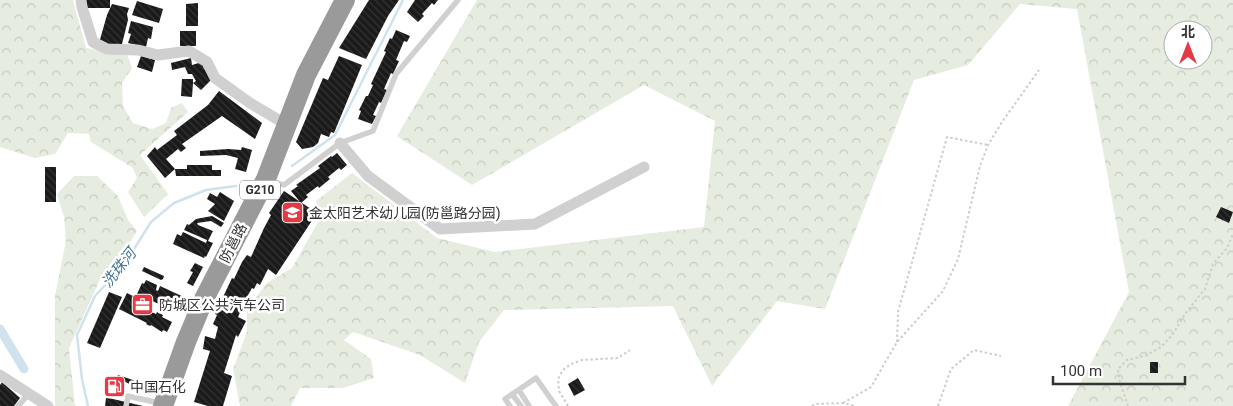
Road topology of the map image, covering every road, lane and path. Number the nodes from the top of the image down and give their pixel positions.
1 (81, 0) edge
2 (345, 0) edge
3 (458, 0) edge
4 (1039, 70) dead end
5 (287, 125) junction
6 (340, 143) junction
7 (988, 145) junction
8 (644, 167) dead end
9 (266, 179) junction
10 (1233, 234) edge
11 (897, 342) junction
12 (630, 350) dead end
13 (1001, 356) dead end
14 (1, 378) edge
15 (519, 390) junction
16 (29, 394) junction
17 (512, 394) junction
18 (843, 403) junction
19 (163, 405) edge
20 (18, 406) edge
21 (48, 406) edge
22 (126, 406) edge
23 (510, 406) edge
24 (521, 406) edge
25 (529, 406) edge
26 (554, 406) edge
27 (568, 406) edge
28 (812, 406) edge
29 (856, 406) edge
30 (938, 406) edge
31 (1128, 406) edge

1 - 5 street
2 - 5 highway, 防邕路 / G210
3 - 6 lane
4 - 7 path
5 - 9 highway, 防邕路 / G210
6 - 8 street
6 - 9 lane
7 - 11 path
7 - 11 path
9 - 19 highway, 防邕路 / G210
10 - 31 path
11 - 18 path
12 - 27 path
13 - 30 path
14 - 16 street
15 - 17 lane
15 - 25 lane
15 - 26 lane
16 - 20 lane
16 - 21 street
17 - 23 lane
17 - 24 lane
18 - 28 path
18 - 29 path
19 - 22 lane

